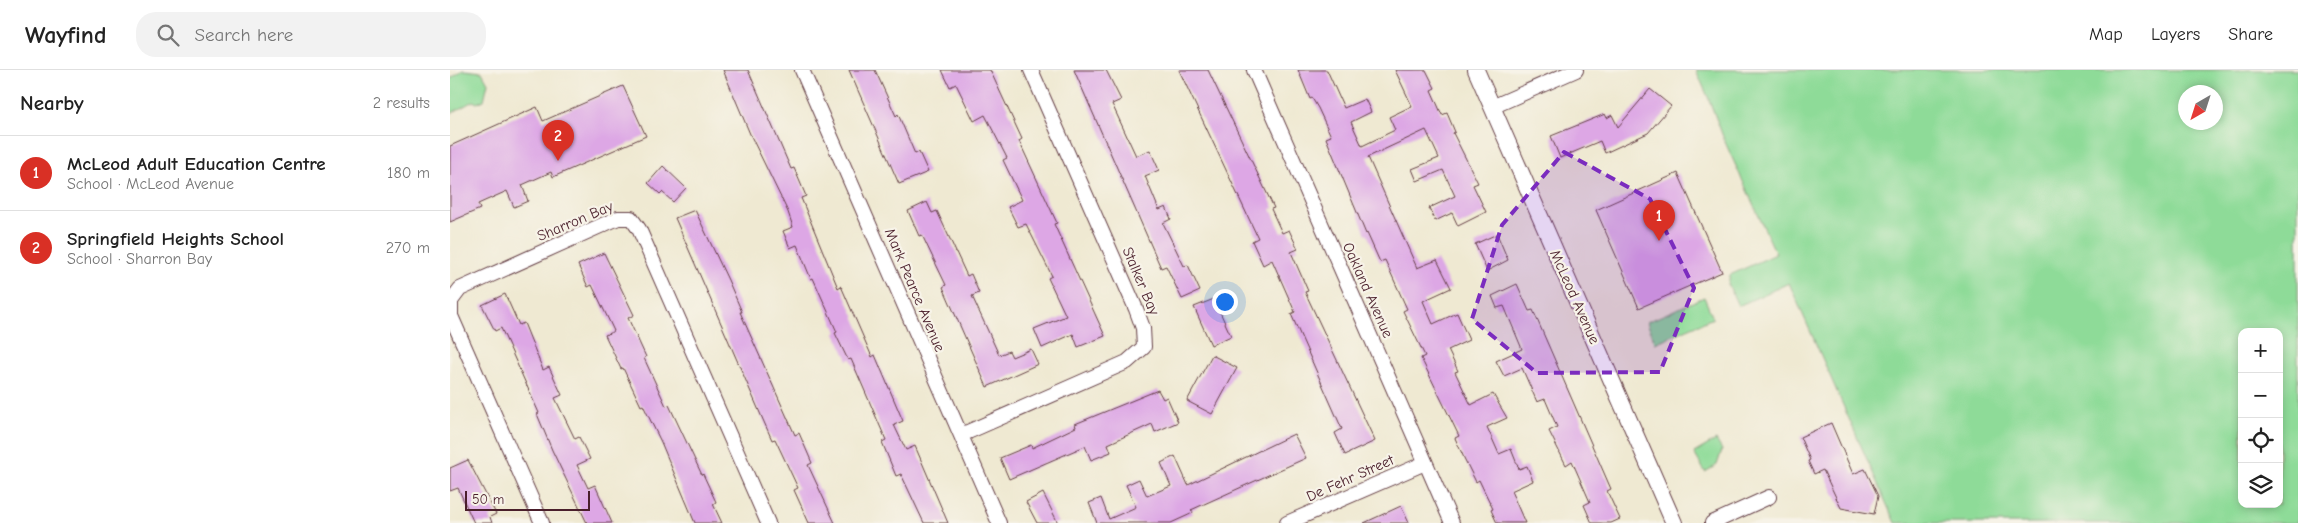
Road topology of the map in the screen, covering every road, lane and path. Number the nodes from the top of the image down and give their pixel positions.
1 (802, 70) edge
2 (1031, 70) edge
3 (1254, 70) edge
4 (1476, 70) edge
5 (1576, 70) edge
6 (1492, 107) junction
7 (961, 436) junction
8 (1425, 463) junction
9 (1769, 497) dead end
10 (542, 523) edge
11 (768, 523) edge
12 (998, 523) edge
13 (1287, 523) edge
14 (1452, 523) edge
15 (1674, 523) edge
16 (1712, 523) edge

1 - 7 street, Mark Pearce Avenue
2 - 7 street, Stalker Bay
3 - 8 street, Oakland Avenue
4 - 6 street, McLeod Avenue
5 - 6 street
6 - 15 street, McLeod Avenue
7 - 12 street, Mark Pearce Avenue
8 - 13 street, De Fehr Street
8 - 14 street, Oakland Avenue
9 - 16 street
10 - 11 street, Sharron Bay

